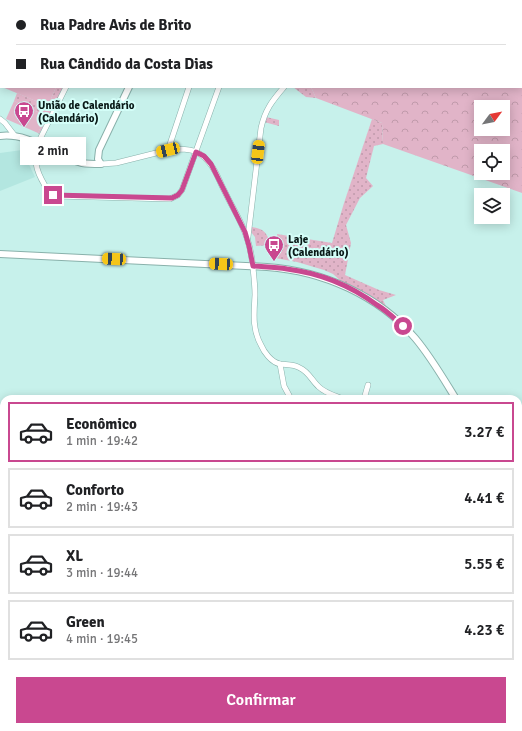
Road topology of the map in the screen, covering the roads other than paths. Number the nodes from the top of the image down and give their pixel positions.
1 (66, 88) edge
2 (129, 88) edge
3 (190, 88) edge
4 (219, 88) edge
5 (283, 88) edge
6 (0, 119) edge
7 (0, 136) edge
8 (15, 136) junction
9 (38, 143) junction
10 (168, 150) junction
11 (196, 152) junction
12 (101, 164) junction
13 (248, 240) junction
14 (0, 254) edge
15 (253, 266) junction
16 (280, 364) junction
17 (368, 385) dead end
18 (289, 395) edge
19 (335, 395) edge
20 (365, 395) edge
21 (453, 395) edge

1 - 9 street
2 - 12 street
3 - 10 street
4 - 11 street
5 - 13 street
6 - 8 street
7 - 8 street
8 - 9 street
9 - 11 street
9 - 12 street
10 - 11 street
10 - 12 street
11 - 13 street
13 - 15 street
14 - 15 street
15 - 16 street
15 - 21 street
16 - 18 street
16 - 19 street
17 - 20 street

